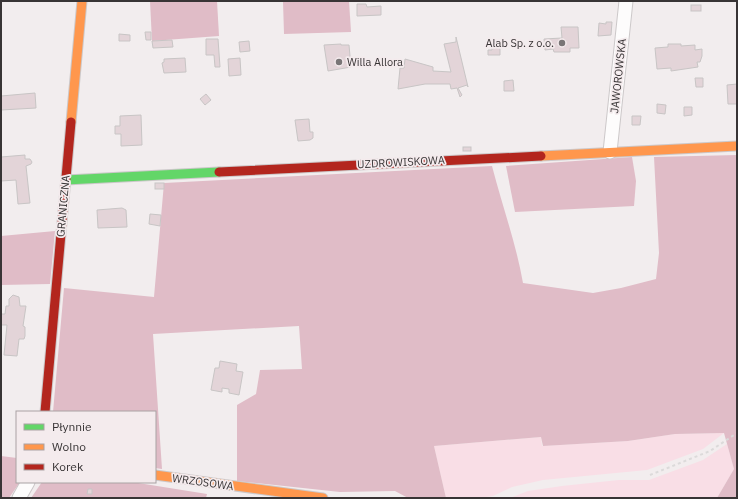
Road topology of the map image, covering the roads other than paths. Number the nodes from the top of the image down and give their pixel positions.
1 (82, 1) edge
2 (626, 1) edge
3 (737, 146) edge
4 (610, 152) junction
5 (66, 180) junction
6 (45, 411) edge
7 (156, 475) edge
8 (27, 483) edge
9 (19, 498) edge
10 (323, 498) edge

1 - 5 street, GRANICZNA
2 - 4 street, JAWOROWSKA
3 - 4 street, UZDROWISKOWA
4 - 5 street, UZDROWISKOWA
5 - 6 street, GRANICZNA
7 - 10 street, WRZOSOWA
8 - 9 street

